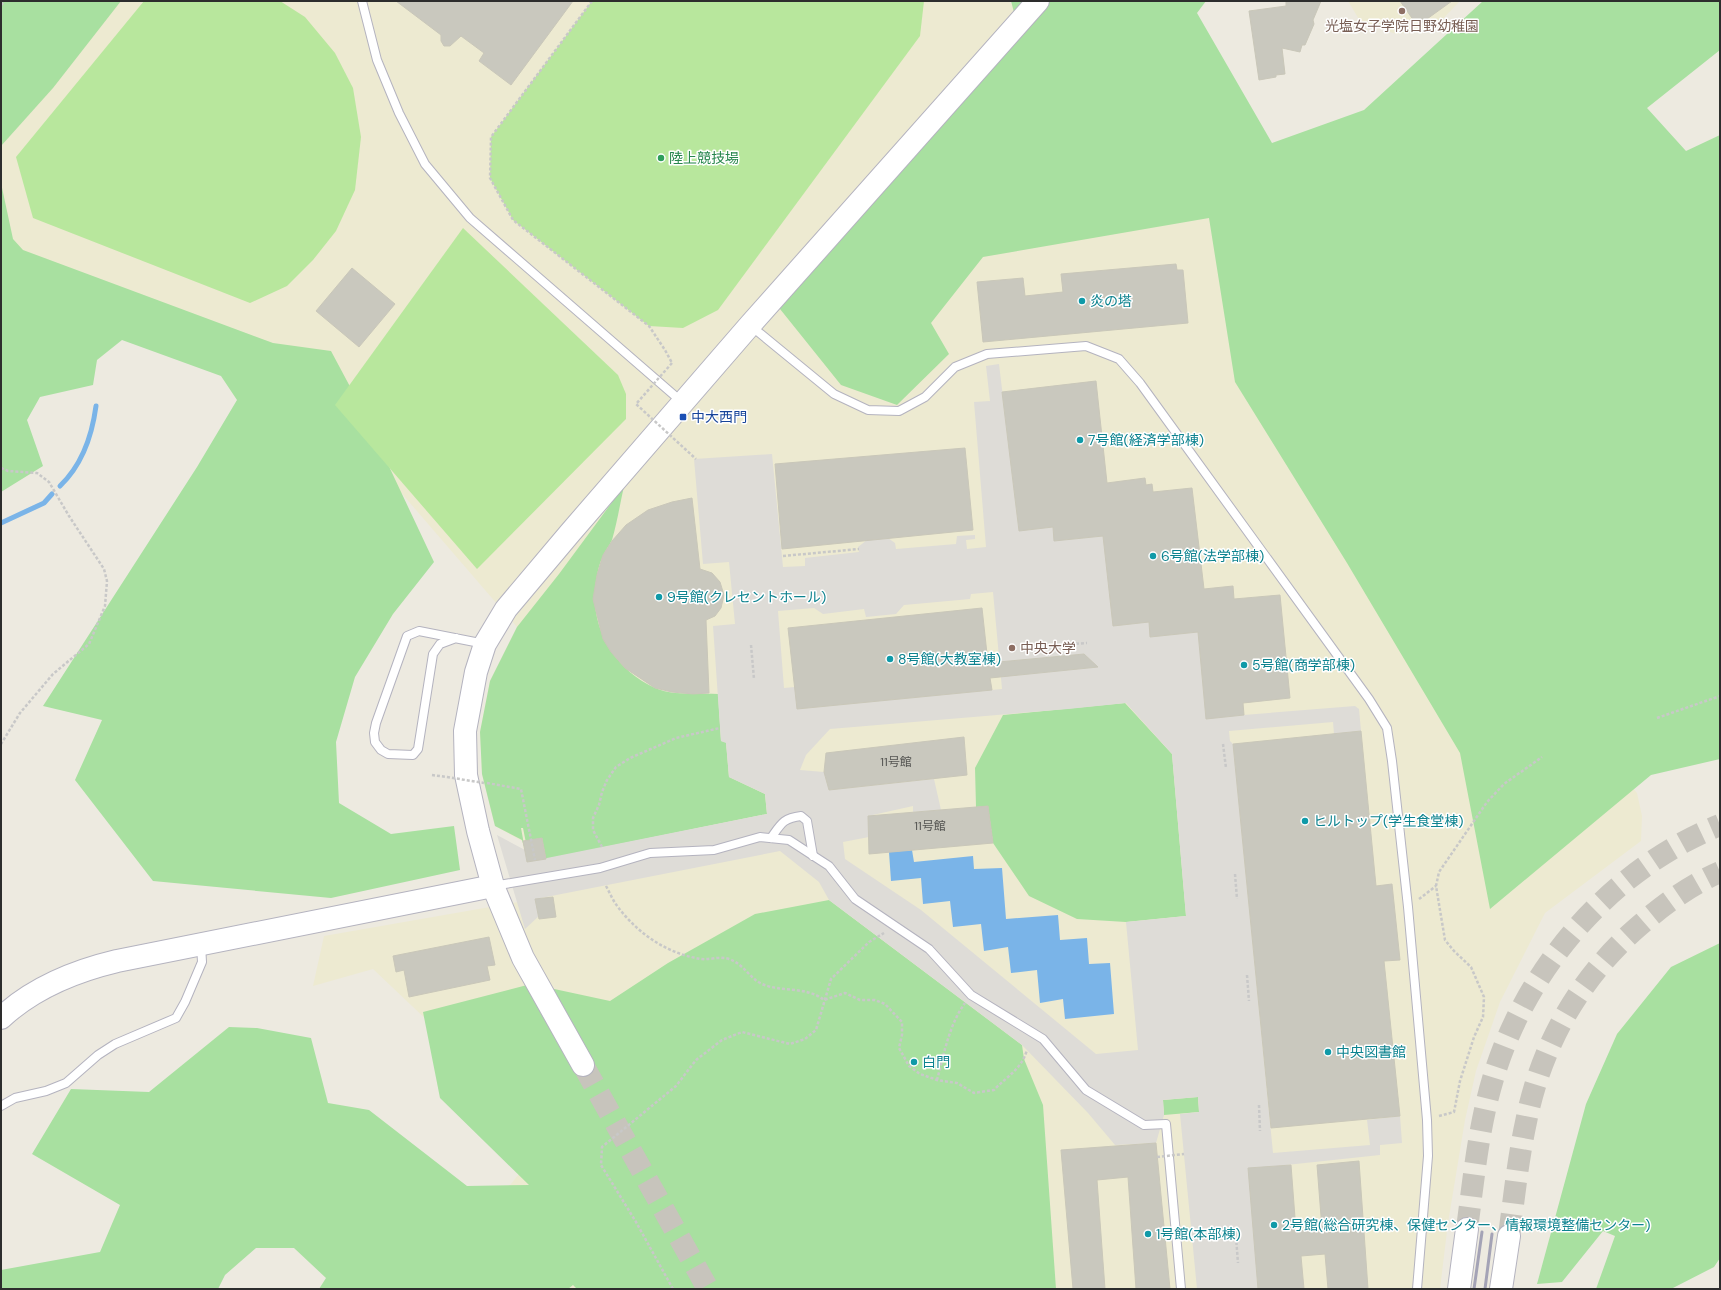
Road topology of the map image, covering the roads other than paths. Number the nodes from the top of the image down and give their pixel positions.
1 (362, 1) edge
2 (1038, 1) edge
3 (750, 325) junction
4 (682, 403) junction
5 (456, 638) junction
6 (486, 644) junction
7 (771, 838) junction
8 (813, 856) junction
9 (493, 886) junction
10 (201, 945) junction
11 (1, 1018) edge
12 (583, 1065) tunnel mouth
13 (1, 1106) edge
14 (1467, 1230) tunnel mouth
15 (1509, 1236) tunnel mouth
16 (1181, 1289) edge
17 (1417, 1289) edge
18 (1459, 1289) edge
19 (1501, 1289) edge

1 - 4 lane
2 - 3 street
3 - 4 street
3 - 17 lane
4 - 6 street
5 - 5 lane
5 - 6 lane
6 - 9 street
7 - 8 lane
7 - 8 lane
7 - 9 lane
8 - 16 lane
9 - 10 street
9 - 12 street
10 - 11 street
10 - 13 lane
14 - 18 street
15 - 19 street

